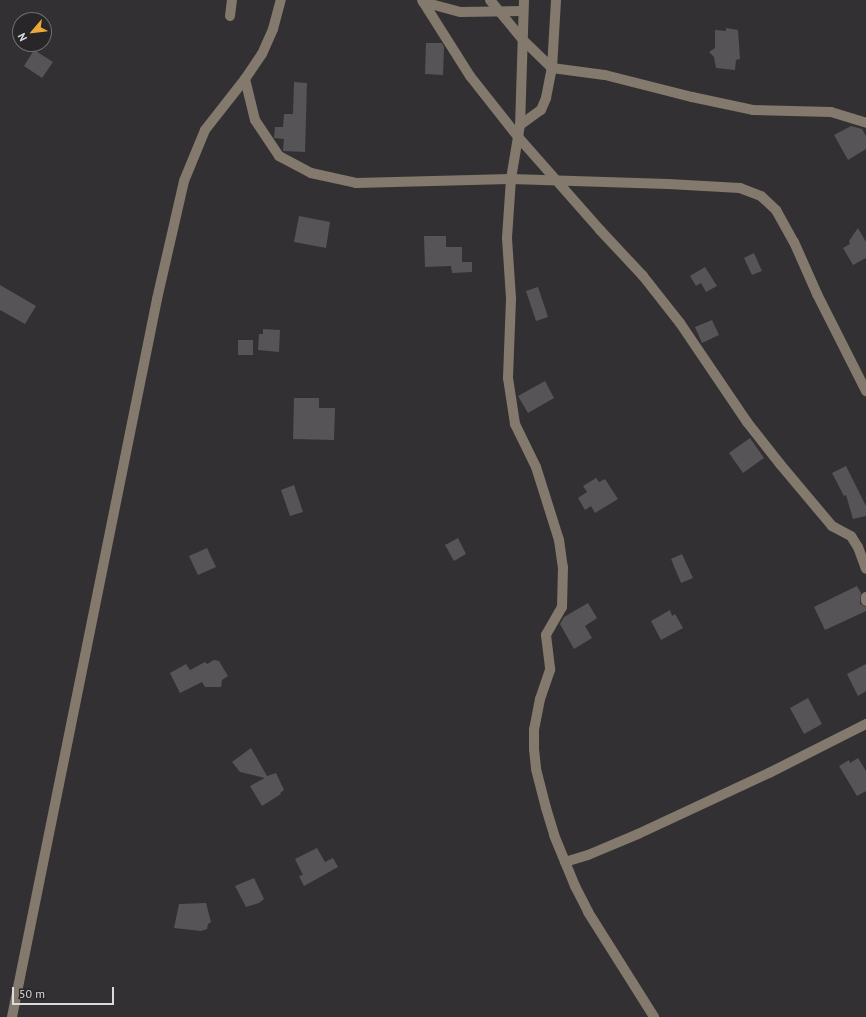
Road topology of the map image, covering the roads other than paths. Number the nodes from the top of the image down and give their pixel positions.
1 (232, 0) edge
2 (281, 0) edge
3 (490, 0) edge
4 (524, 0) edge
5 (556, 0) edge
6 (422, 1) edge
7 (500, 11) junction
8 (523, 11) junction
9 (230, 16) dead end
10 (523, 40) junction
11 (552, 68) junction
12 (245, 79) junction
13 (866, 123) edge
14 (520, 125) junction
15 (519, 138) junction
16 (511, 180) junction
17 (557, 182) junction
18 (866, 391) edge
19 (866, 569) edge
20 (866, 597) edge
21 (866, 601) edge
22 (866, 724) edge
23 (565, 862) junction
24 (12, 1017) edge
25 (654, 1017) edge

1 - 9 street
2 - 12 street
3 - 7 street
4 - 8 street
5 - 11 street
6 - 7 street
6 - 15 street
7 - 8 street
7 - 10 street
8 - 10 street
10 - 11 street
10 - 14 street
11 - 13 street
11 - 14 street
12 - 16 street
12 - 24 street
14 - 15 street
15 - 16 street
15 - 17 street
16 - 17 street
16 - 23 street
17 - 18 street
17 - 19 street
20 - 21 street
22 - 23 street
23 - 25 street

